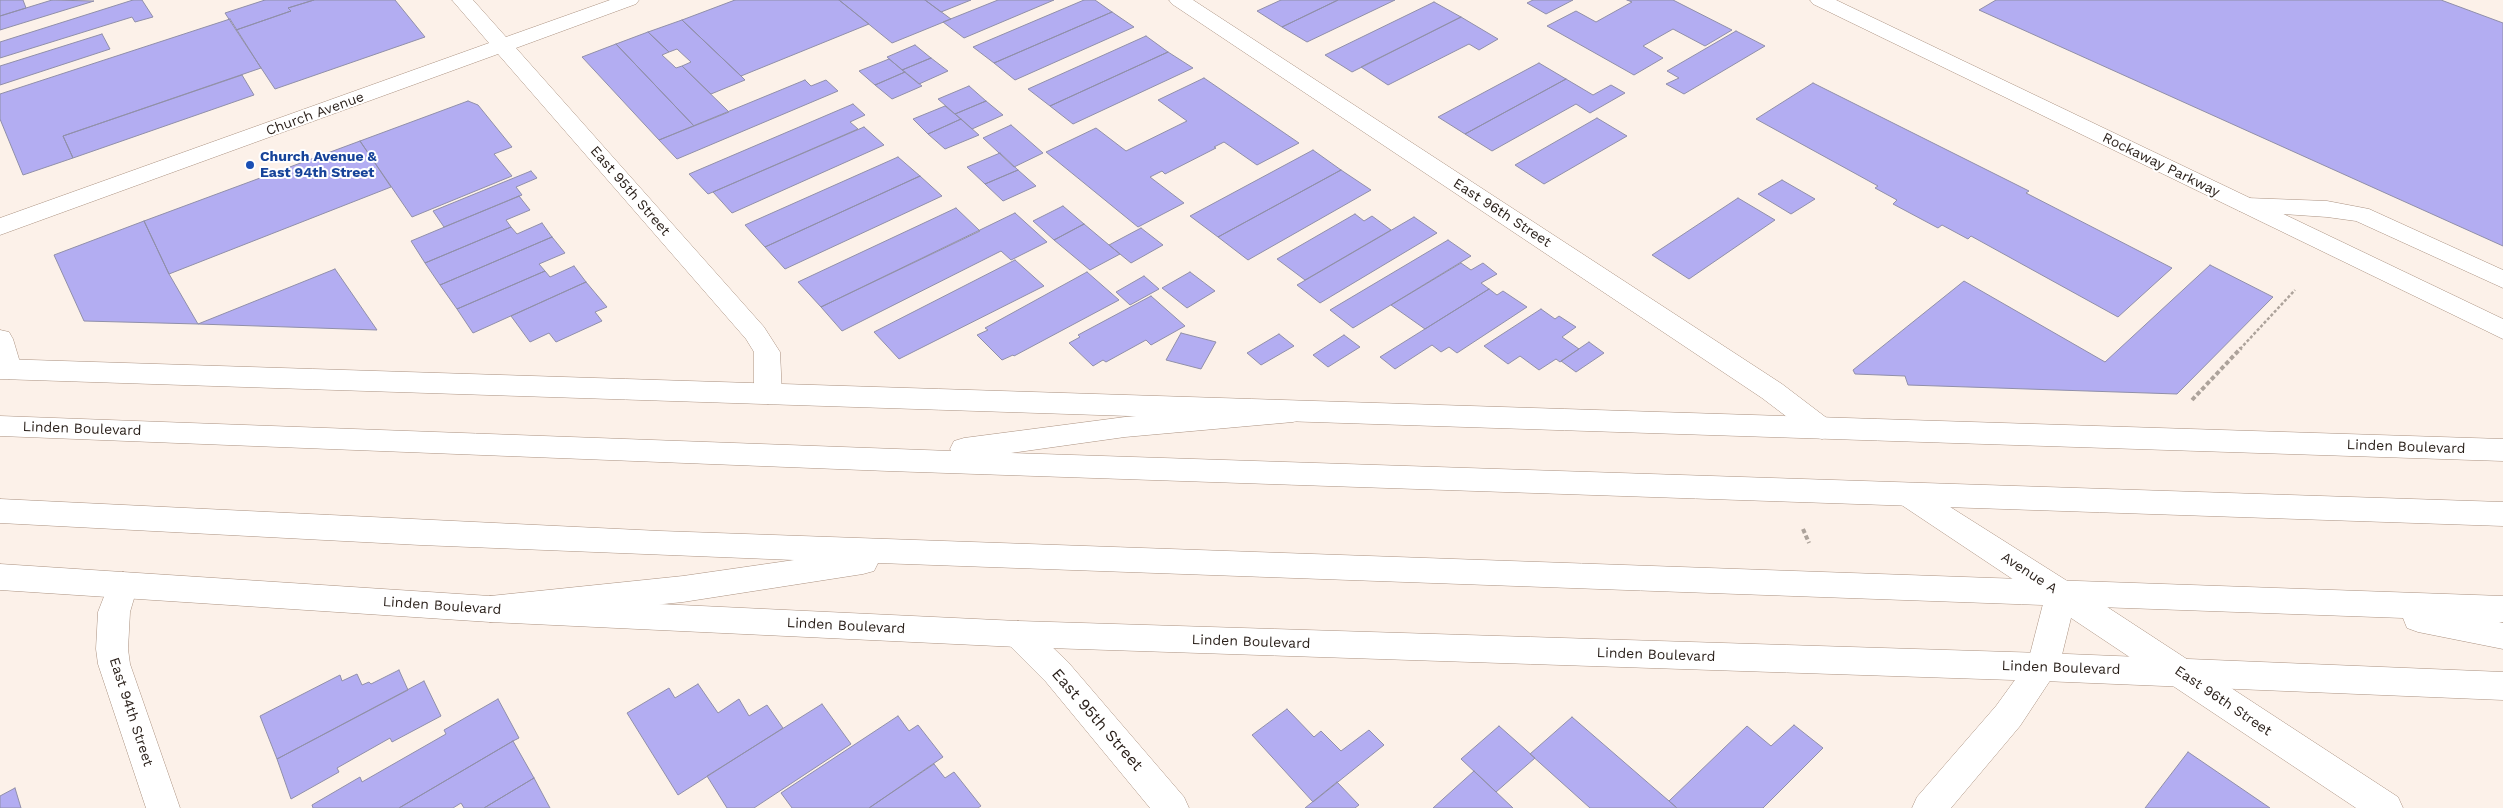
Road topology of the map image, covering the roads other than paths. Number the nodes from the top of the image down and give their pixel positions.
1 (462, 0) edge
2 (629, 0) edge
3 (1179, 0) edge
4 (1820, 0) edge
5 (502, 47) junction
6 (2247, 206) junction
7 (0, 227) edge
8 (2503, 280) edge
9 (2503, 330) edge
10 (0, 339) edge
11 (5, 369) edge
12 (768, 394) junction
13 (1293, 412) junction
14 (0, 426) edge
15 (1822, 429) junction
16 (2503, 450) edge
17 (888, 460) junction
18 (1906, 494) junction
19 (0, 511) edge
20 (2503, 514) edge
21 (930, 552) junction
22 (0, 577) edge
23 (123, 585) junction
24 (2061, 593) junction
25 (2338, 603) junction
26 (490, 609) junction
27 (2503, 609) edge
28 (1018, 634) junction
29 (2503, 636) edge
30 (2043, 667) junction
31 (2182, 673) junction
32 (2503, 686) edge
33 (163, 808) edge
34 (1172, 808) edge
35 (1930, 808) edge
36 (2386, 808) edge

1 - 5 main road, East 95th Street
2 - 5 main road, Church Avenue
3 - 15 main road, East 96th Street
4 - 6 main road, Rockaway Parkway
5 - 7 main road, Church Avenue
5 - 12 main road, East 95th Street
6 - 8 main road
6 - 9 main road, Rockaway Parkway
10 - 11 main road
11 - 12 main road, Linden Boulevard
12 - 13 main road, Linden Boulevard
13 - 15 main road, Linden Boulevard
13 - 17 main road
14 - 17 main road, Linden Boulevard
15 - 16 main road, Linden Boulevard
17 - 18 main road, Linden Boulevard
18 - 20 main road, Linden Boulevard
18 - 24 main road, Avenue A
19 - 21 main road
21 - 24 main road
21 - 26 main road
22 - 23 main road, Linden Boulevard
23 - 26 main road, Linden Boulevard
23 - 33 main road, East 94th Street
24 - 25 main road
24 - 30 main road, Avenue A
24 - 31 main road, East 96th Street
25 - 27 main road
25 - 29 main road
26 - 28 main road, Linden Boulevard
28 - 30 main road, Linden Boulevard
28 - 34 main road, East 95th Street
30 - 31 main road, Linden Boulevard
30 - 35 main road, Avenue A
31 - 32 main road, Linden Boulevard
31 - 36 main road, East 96th Street

